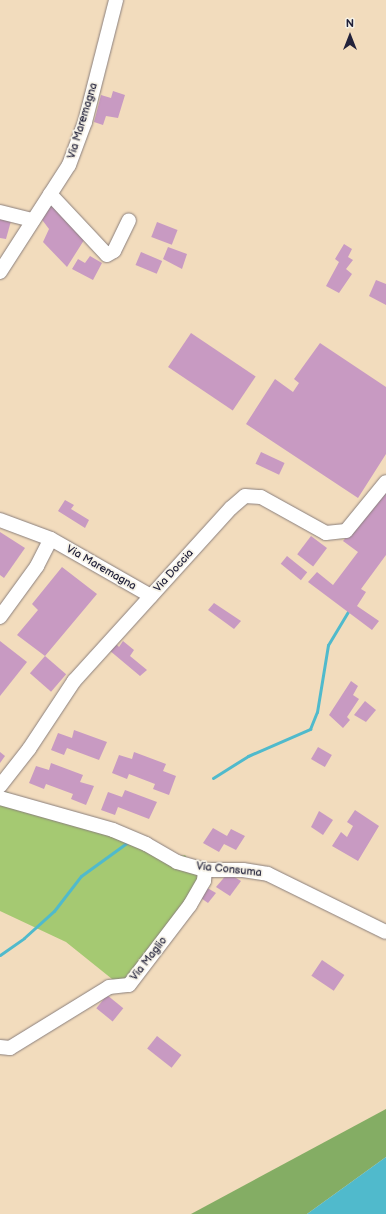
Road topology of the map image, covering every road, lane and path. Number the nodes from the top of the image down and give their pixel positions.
1 (116, 0) edge
2 (50, 194) junction
3 (0, 212) edge
4 (33, 220) junction
5 (129, 220) dead end
6 (0, 272) edge
7 (386, 482) edge
8 (0, 520) edge
9 (51, 539) junction
10 (151, 596) junction
11 (0, 617) edge
12 (0, 786) edge
13 (0, 798) edge
14 (205, 870) junction
15 (386, 932) edge
16 (0, 1047) edge

1 - 2 street, Via Maremagna
2 - 4 street, Via Maremagna
2 - 5 street
3 - 4 street
4 - 6 street, Via Maremagna
7 - 10 street, Via Doccia
8 - 9 street, Via Maremagna
9 - 10 street, Via Maremagna
9 - 11 street
10 - 12 street, Via Doccia
13 - 14 street, Via Consuma
14 - 15 street, Via Consuma
14 - 16 street, Via Maglio

